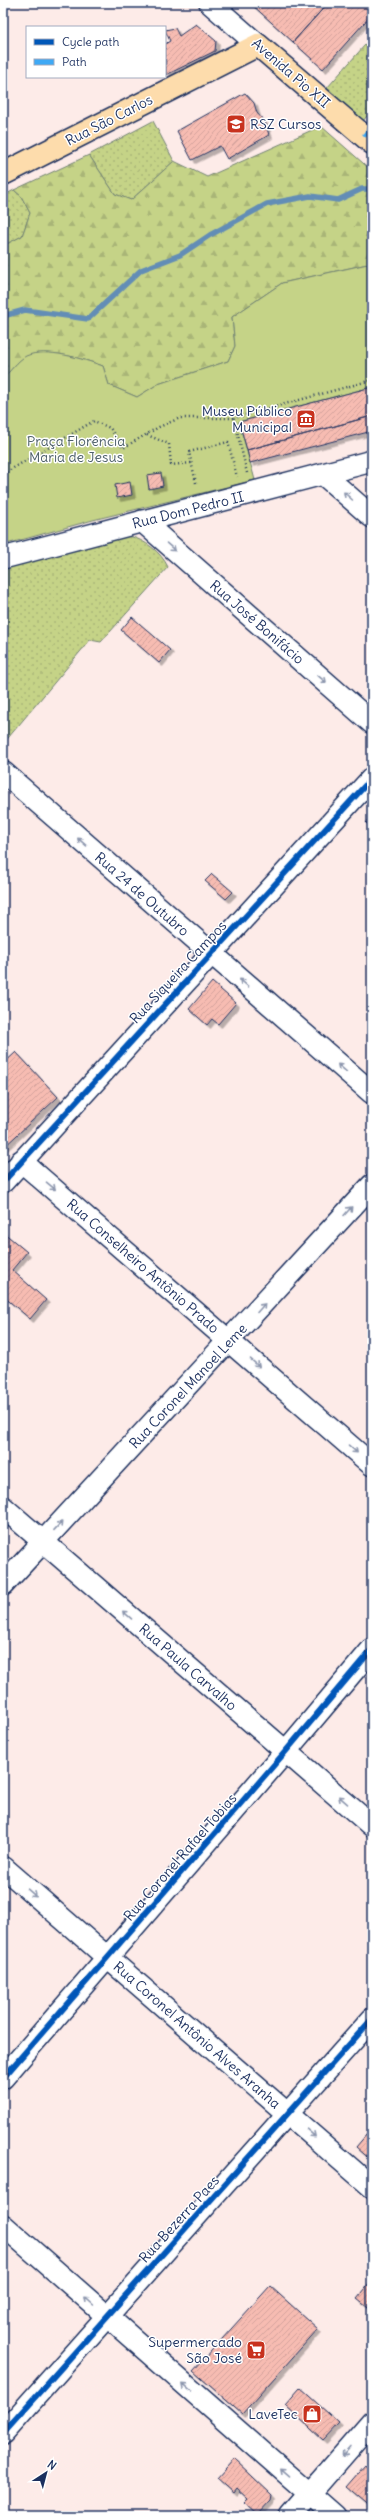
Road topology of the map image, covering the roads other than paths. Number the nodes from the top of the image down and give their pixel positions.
1 (210, 3) edge
2 (258, 45) junction
3 (372, 143) edge
4 (3, 174) edge
5 (372, 461) edge
6 (324, 475) junction
7 (372, 517) edge
8 (142, 522) junction
9 (3, 558) edge
10 (372, 724) edge
11 (3, 772) edge
12 (372, 778) edge
13 (210, 954) junction
14 (372, 1093) edge
15 (21, 1161) junction
16 (3, 1182) edge
17 (372, 1185) edge
18 (230, 1342) junction
19 (372, 1465) edge
20 (3, 1508) edge
21 (42, 1542) junction
22 (3, 1586) edge
23 (372, 1649) edge
24 (286, 1751) junction
25 (372, 1826) edge
26 (3, 1867) edge
27 (107, 1959) junction
28 (372, 2019) edge
29 (3, 2078) edge
30 (289, 2114) junction
31 (372, 2187) edge
32 (3, 2225) edge
33 (108, 2318) junction
34 (372, 2422) edge
35 (3, 2433) edge
36 (310, 2494) junction
37 (290, 2516) edge
38 (335, 2516) edge

1 - 2 street, Avenida Pio XII
2 - 3 main road, Avenida Pio XII
2 - 4 main road, Rua São Carlos
5 - 6 street, Rua Dom Pedro II
7 -> 6 street
6 - 8 street, Rua Dom Pedro II
8 - 9 street, Rua Dom Pedro II
8 -> 10 street, Rua José Bonifácio
13 -> 11 street, Rua 24 de Outubro
12 - 13 street, Rua Siqueira Campos
14 -> 13 street, Rua 24 de Outubro
13 - 15 street, Rua Siqueira Campos
15 - 16 street, Rua Siqueira Campos
15 -> 18 street, Rua Conselheiro Antônio Prado
18 -> 17 street, Rua Coronel Manoel Leme
18 -> 19 street, Rua Conselheiro Antônio Prado
21 -> 18 street, Rua Coronel Manoel Leme
20 - 21 street, Rua Paula Carvalho
21 - 22 street, Rua Coronel Manoel Leme
24 -> 21 street, Rua Paula Carvalho
23 - 24 street, Rua Coronel Rafael Tobias
25 -> 24 street, Rua Paula Carvalho
24 - 27 street, Rua Coronel Rafael Tobias
26 -> 27 street, Rua Coronel Antônio Alves Aranha
27 - 29 street, Rua Coronel Rafael Tobias
27 - 30 street, Rua Coronel Antônio Alves Aranha
28 - 30 street, Rua Bezerra Paes
30 -> 31 street, Rua Coronel Antônio Alves Aranha
30 - 33 street, Rua Bezerra Paes
33 -> 32 street
33 - 35 street, Rua Bezerra Paes
36 -> 33 street
34 -> 36 street
36 - 37 street
36 - 38 street

